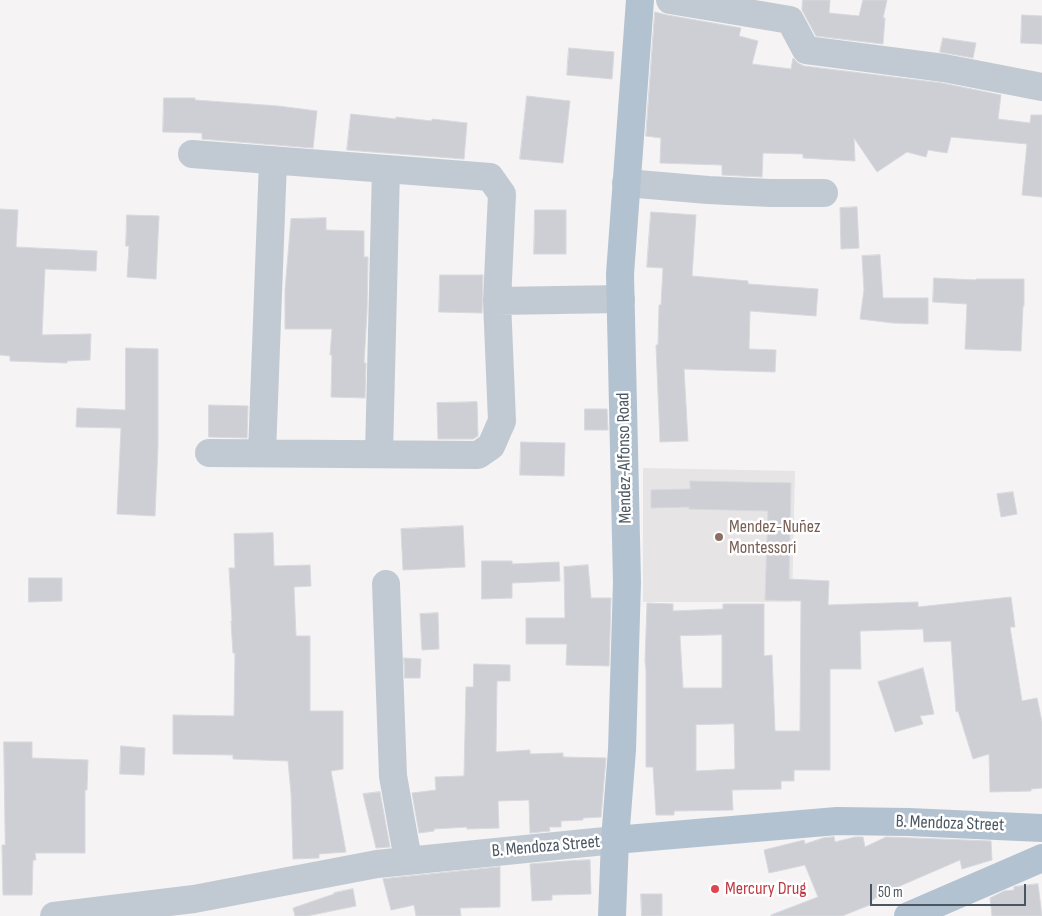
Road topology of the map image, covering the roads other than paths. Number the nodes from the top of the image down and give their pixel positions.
1 (640, 0) edge
2 (670, 0) edge
3 (1042, 87) edge
4 (192, 154) dead end
5 (273, 160) junction
6 (386, 169) junction
7 (626, 183) junction
8 (824, 193) dead end
9 (621, 299) junction
10 (497, 301) junction
11 (209, 453) dead end
12 (262, 453) junction
13 (379, 454) junction
14 (386, 584) dead end
15 (1031, 827) edge
16 (616, 840) junction
17 (408, 860) junction
18 (1033, 862) edge
19 (54, 916) edge
20 (612, 916) edge
21 (908, 916) edge

1 - 7 main road, Mendez-Alfonso Road
2 - 3 street
4 - 5 street
5 - 6 street
5 - 12 street
6 - 10 street
6 - 13 street
7 - 8 street
7 - 9 main road, Mendez-Alfonso Road
9 - 10 street
9 - 16 main road, Mendez-Alfonso Road
10 - 13 street
11 - 12 street
12 - 13 street
14 - 17 street
15 - 16 main road, B. Mendoza Street
15 - 18 main road
16 - 17 street, B. Mendoza Street
16 - 20 main road, Mendez-Alfonso Road
17 - 19 street, B. Mendoza Street
18 - 21 main road

